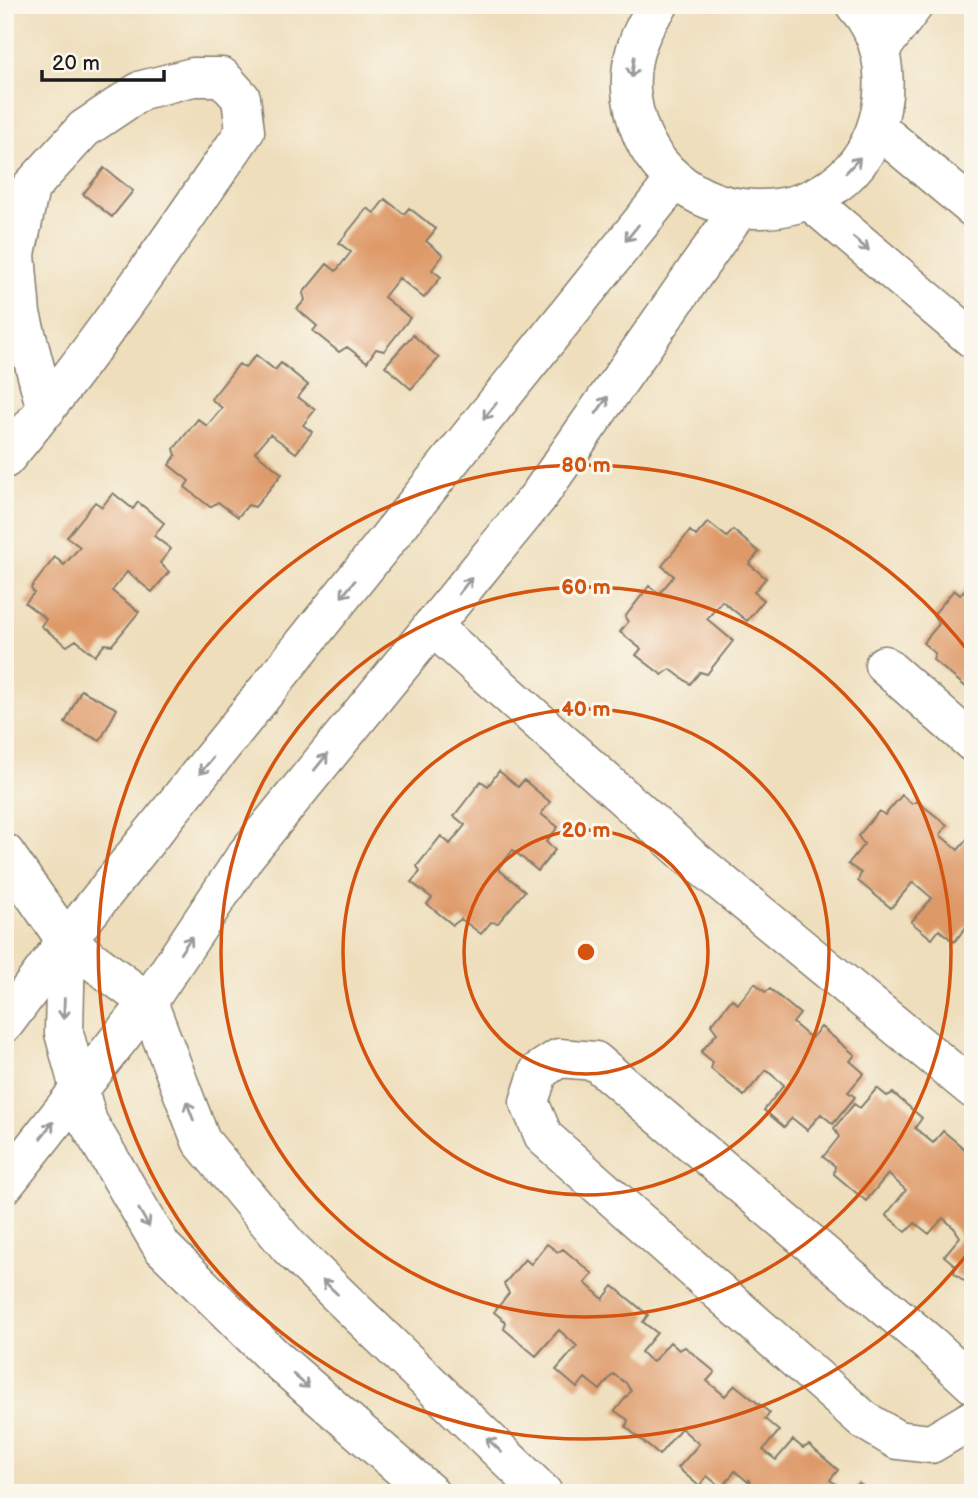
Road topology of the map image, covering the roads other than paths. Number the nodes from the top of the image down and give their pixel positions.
1 (855, 5) edge
2 (914, 5) edge
3 (647, 10) edge
4 (880, 50) junction
5 (877, 128) junction
6 (675, 180) junction
7 (809, 200) junction
8 (973, 208) edge
9 (738, 209) junction
10 (973, 339) edge
11 (46, 410) junction
12 (5, 459) edge
13 (432, 626) junction
14 (884, 665) dead end
15 (973, 743) edge
16 (5, 853) edge
17 (66, 941) junction
18 (148, 1002) junction
19 (5, 1023) edge
20 (973, 1089) edge
21 (79, 1090) junction
22 (5, 1184) edge
23 (973, 1384) edge
24 (973, 1419) edge
25 (430, 1493) edge
26 (543, 1493) edge

1 - 4 street
2 - 4 street
3 -> 6 street
4 - 5 street
7 -> 5 street
5 - 8 street
6 - 9 street
6 -> 17 street
7 - 9 street
7 -> 10 street
13 -> 9 street
11 - 11 street
11 - 12 street
18 -> 13 street
13 - 20 street
14 - 15 street
16 - 17 street
17 - 18 street
17 - 19 street
17 -> 21 street
18 - 21 street
26 -> 18 street
22 -> 21 street
21 -> 25 street
23 - 24 street

